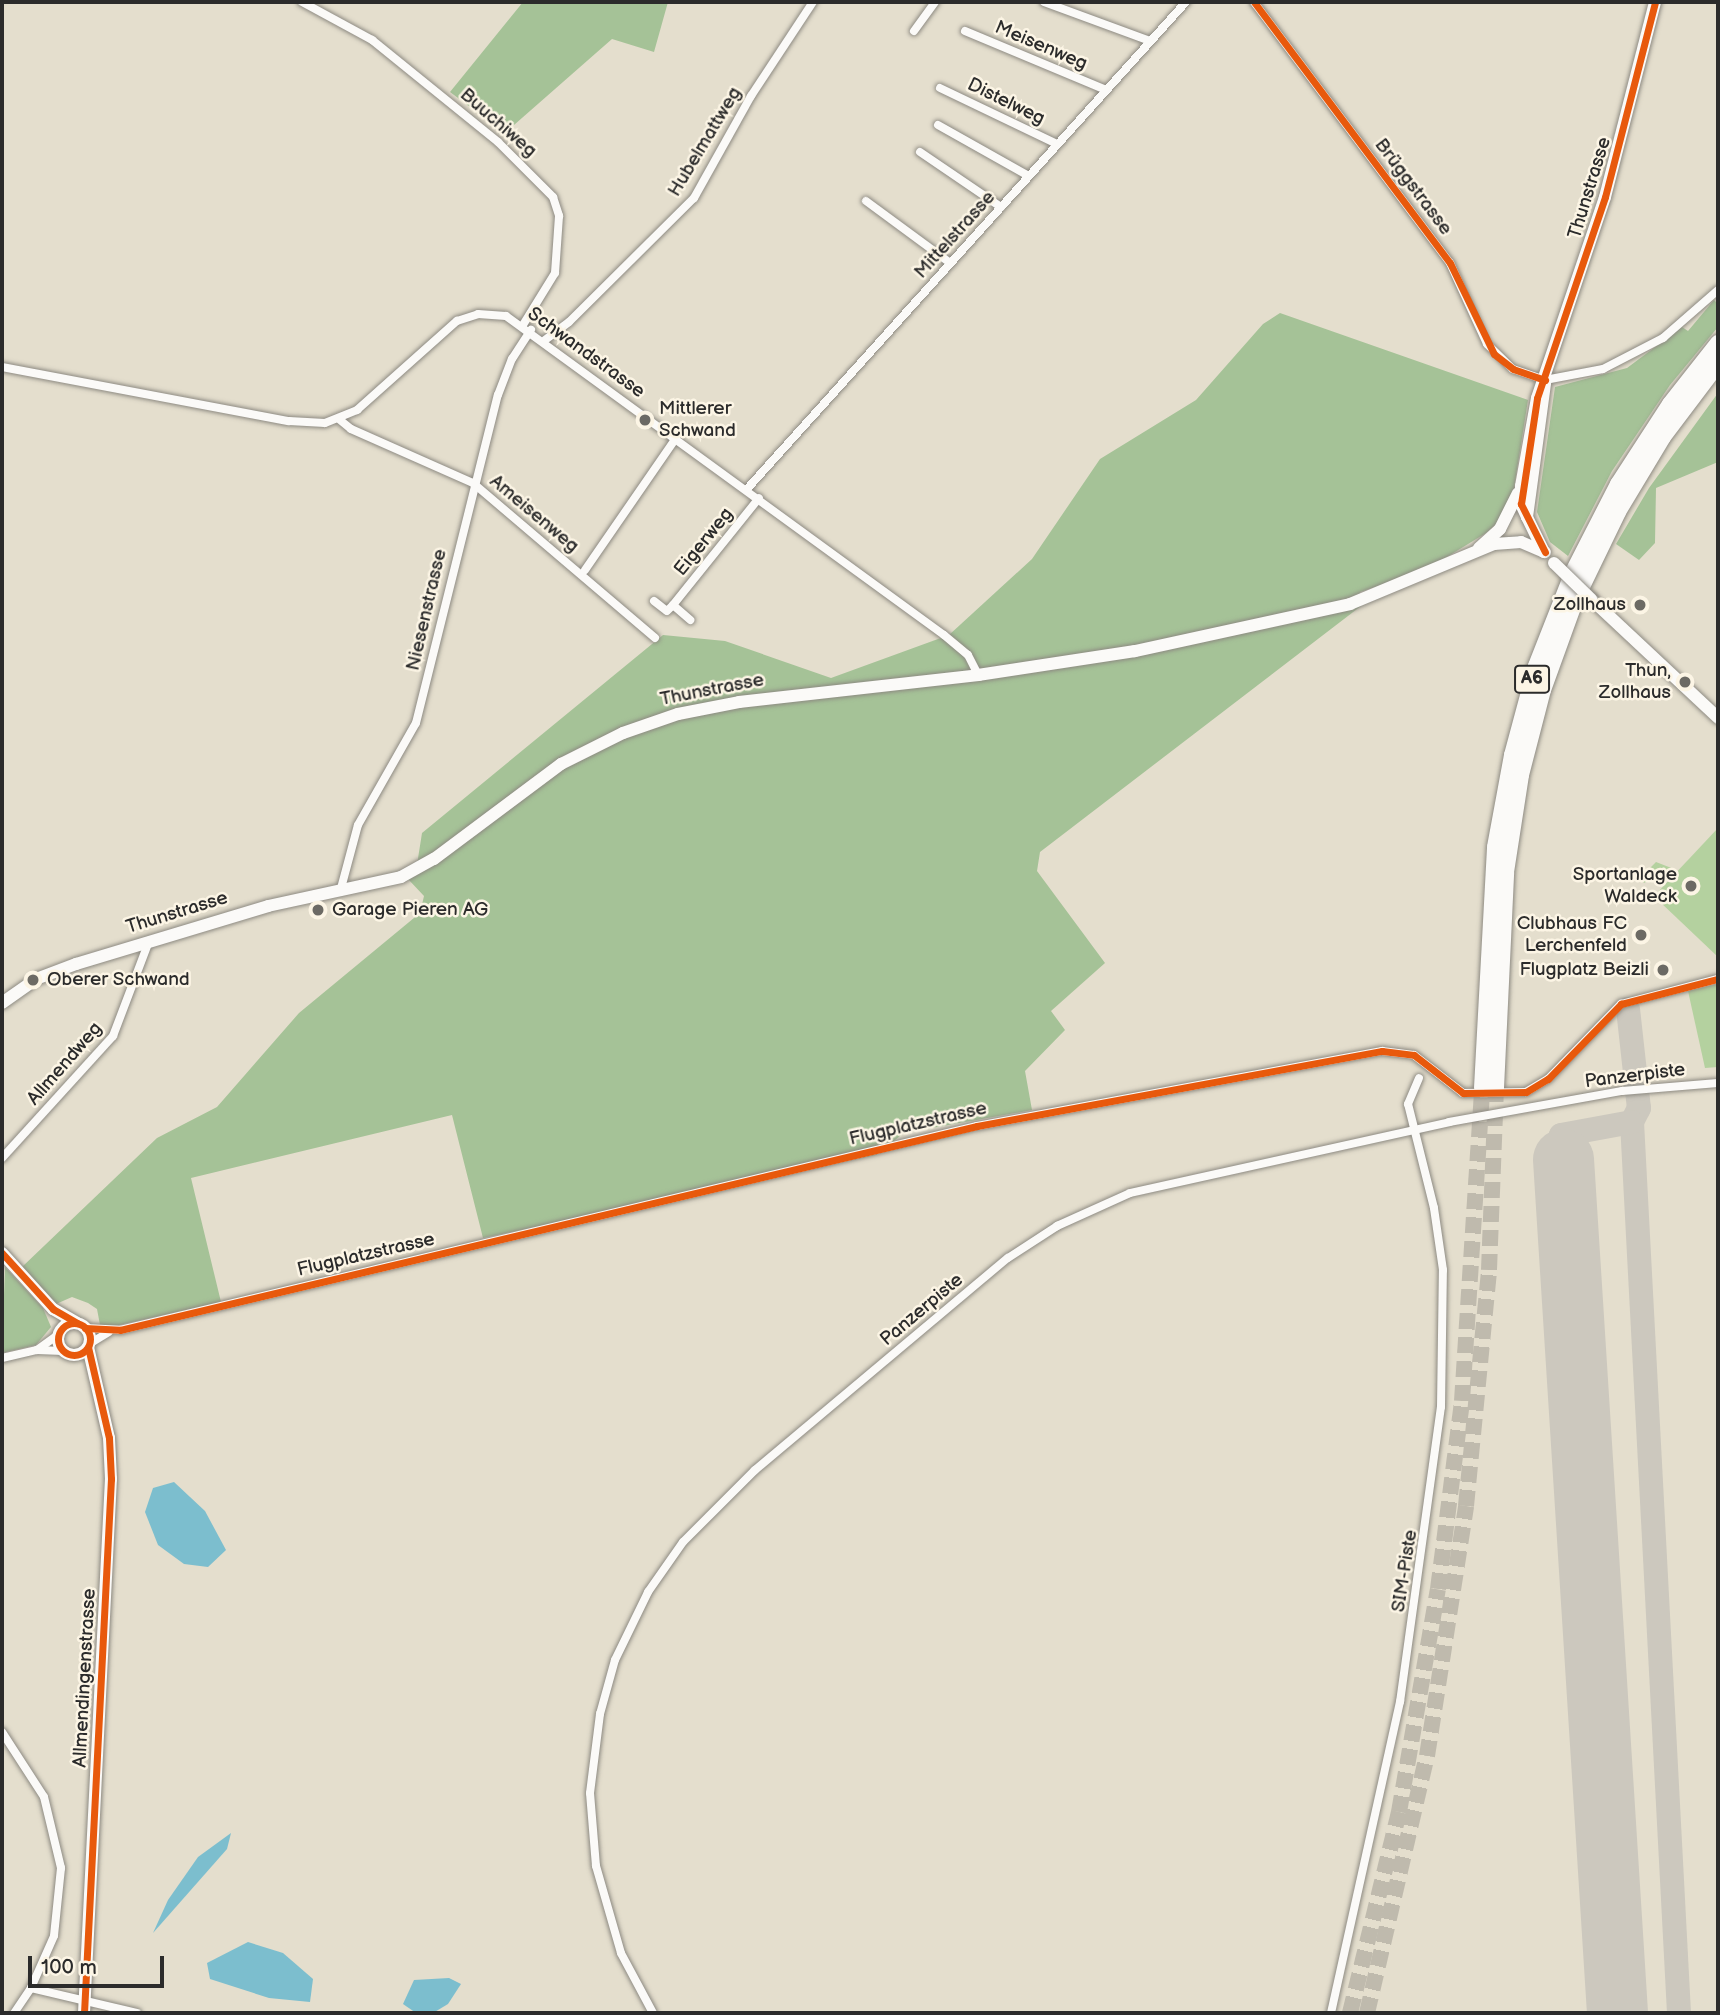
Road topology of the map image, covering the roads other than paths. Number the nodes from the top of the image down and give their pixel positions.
1 (302, 2) edge
2 (813, 2) edge
3 (935, 2) edge
4 (1044, 2) edge
5 (1186, 2) edge
6 (1254, 2) edge
7 (1655, 2) edge
8 (914, 31) dead end
9 (965, 31) dead end
10 (1150, 41) junction
11 (940, 88) dead end
12 (1106, 90) junction
13 (939, 125) dead end
14 (1057, 144) junction
15 (920, 152) dead end
16 (1028, 176) junction
17 (866, 201) dead end
18 (1000, 207) junction
19 (950, 263) junction
20 (1718, 290) edge
21 (523, 325) junction
22 (531, 330) junction
23 (545, 340) junction
24 (1718, 343) edge
25 (1718, 364) edge
26 (2, 367) edge
27 (1545, 380) junction
28 (340, 420) junction
29 (676, 438) junction
30 (473, 483) junction
31 (1521, 485) junction
32 (747, 489) junction
33 (759, 498) junction
34 (1528, 521) junction
35 (1500, 529) junction
36 (1494, 544) junction
37 (1478, 548) junction
38 (1549, 558) junction
39 (585, 570) dead end
40 (654, 601) dead end
41 (673, 605) junction
42 (690, 620) dead end
43 (655, 638) dead end
44 (978, 675) junction
45 (1718, 718) edge
46 (340, 892) junction
47 (149, 941) junction
48 (1718, 979) edge
49 (2, 1003) edge
50 (1419, 1078) dead end
51 (1718, 1083) edge
52 (1516, 1094) junction
53 (1519, 1109) junction
54 (1416, 1128) junction
55 (2, 1158) edge
56 (2, 1253) edge
57 (53, 1309) junction
58 (81, 1326) junction
59 (109, 1332) junction
60 (59, 1333) junction
61 (89, 1346) junction
62 (37, 1350) junction
63 (68, 1354) junction
64 (2, 1358) edge
65 (90, 1371) junction
66 (2, 1732) edge
67 (31, 1988) junction
68 (84, 2007) edge
69 (14, 2013) edge
70 (137, 2013) edge
71 (653, 2013) edge
72 (1331, 2013) edge

1 - 21 street, Buuchiweg
2 - 23 street, Hubelmattweg
3 - 8 street
4 - 10 street
5 - 10 street, Mittelstrasse
6 - 27 street, Brüggstrasse
7 - 27 street, Thunstrasse
9 - 12 street, Meisenweg
10 - 12 street, Mittelstrasse
11 - 14 street, Distelweg
12 - 14 street, Mittelstrasse
13 - 16 street
14 - 16 street, Mittelstrasse
15 - 18 street
16 - 18 street, Mittelstrasse
17 - 19 street
18 - 19 street, Mittelstrasse
19 - 32 street, Mittelstrasse
20 - 27 street, Brüggstrasse
21 - 22 street, Schwandstrasse
21 - 28 street, Schwandstrasse
22 - 23 street, Schwandstrasse
22 - 30 street, Niesenstrasse
23 - 29 street, Schwandstrasse
24 - 25 highway, A6
26 - 28 street, Schwandstrasse
27 - 31 street
27 - 34 street
28 - 30 street, Ameisenweg
29 - 32 street, Schwandstrasse
29 - 39 street
30 - 43 street, Ameisenweg
30 - 46 street, Niesenstrasse
31 - 34 street
31 - 35 street, Thunstrasse
32 - 33 street, Schwandstrasse
33 - 41 street, Eigerweg
33 - 44 street, Schwandstrasse
34 - 35 street
34 - 36 street, Thunstrasse
34 - 38 street
35 - 37 street, Thunstrasse
36 - 37 street, Thunstrasse
36 - 38 street, Thunstrasse
37 - 44 street, Thunstrasse
38 - 45 street, bridge
40 - 41 street, Eigerweg
41 - 42 street, Eigerweg
44 - 46 street, Thunstrasse
46 - 47 street, Thunstrasse
47 - 49 street, Thunstrasse
47 - 55 street, Allmendweg
48 - 52 street, Flugplatzstrasse
50 - 54 street, SIM-Piste
51 - 53 street, Panzerpiste
52 - 53 street
52 - 59 street, Flugplatzstrasse
53 - 54 street, Panzerpiste
54 - 71 street, Panzerpiste
54 - 72 street, SIM-Piste
56 - 57 street
57 - 58 street
57 - 60 street
58 - 59 street, Flugplatzstrasse
58 - 60 street
58 - 61 street, Allmendingenstrasse
59 - 61 street, Flugplatzstrasse
60 - 62 street
60 - 63 street
61 - 63 street
61 - 65 street, Allmendingenstrasse
62 - 63 street
62 - 64 street
63 - 65 street
65 - 68 street, Allmendingenstrasse
66 - 67 street
67 - 68 street
67 - 69 street
68 - 70 street

